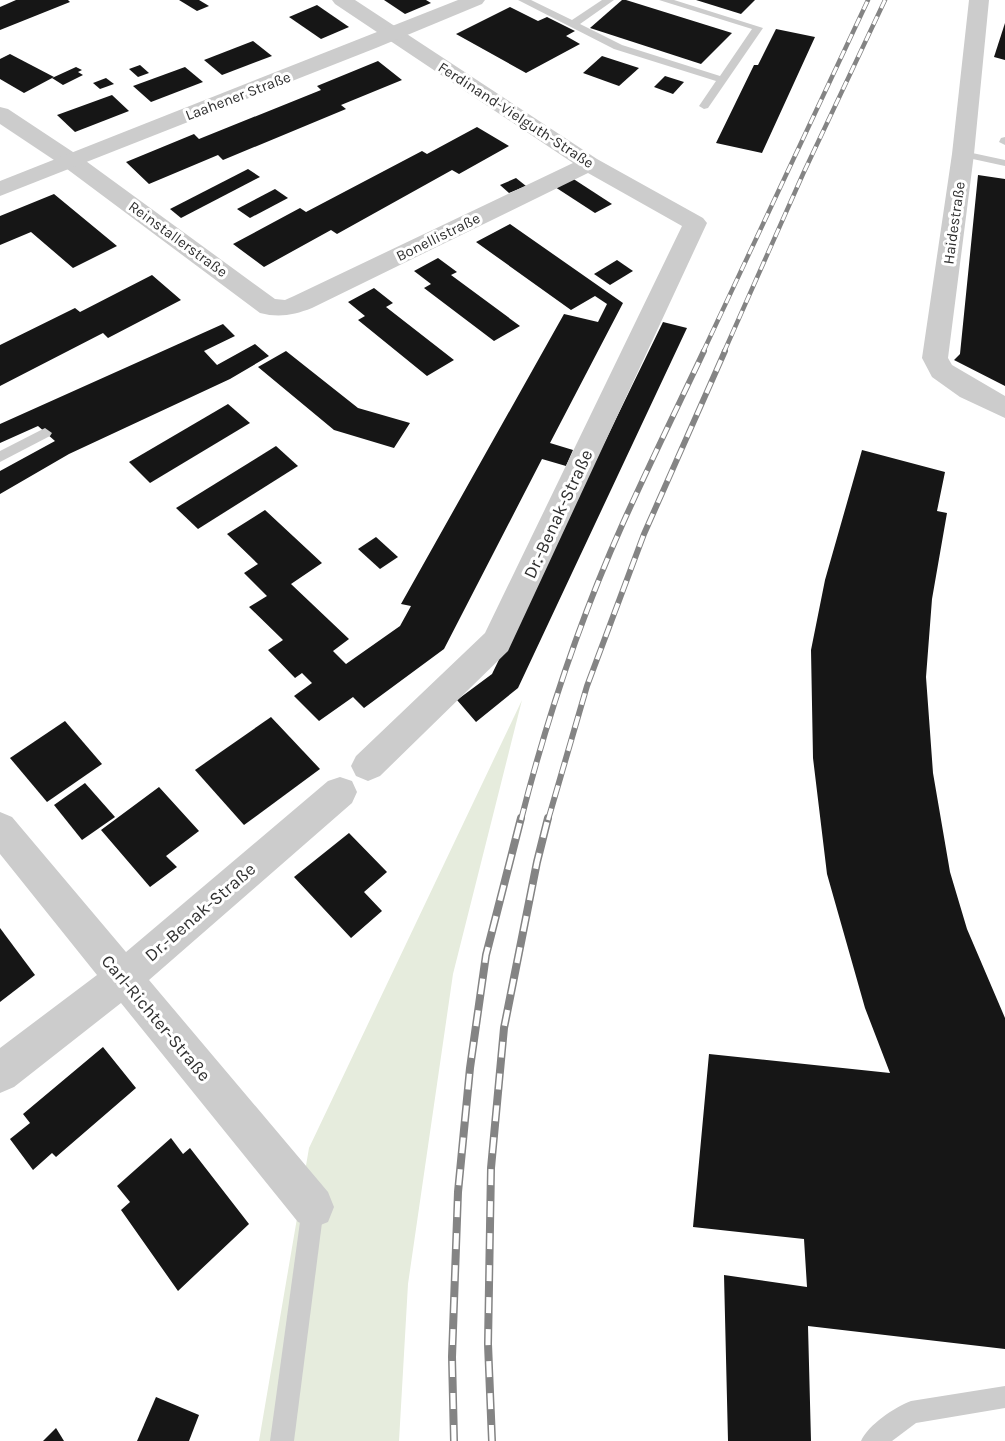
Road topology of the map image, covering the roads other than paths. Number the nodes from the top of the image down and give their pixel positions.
1 (342, 0) edge
2 (475, 0) edge
3 (523, 0) edge
4 (549, 0) edge
5 (609, 0) edge
6 (664, 0) edge
7 (979, 0) edge
8 (537, 7) junction
9 (572, 24) junction
10 (394, 34) junction
11 (722, 80) junction
12 (704, 106) dead end
13 (0, 114) edge
14 (963, 154) junction
15 (72, 161) junction
16 (1005, 163) edge
17 (589, 164) junction
18 (0, 189) edge
19 (695, 223) joint
20 (287, 308) joint
21 (1005, 408) edge
22 (45, 433) dead end
23 (0, 457) edge
24 (368, 766) dead end
25 (340, 792) dead end
26 (0, 828) edge
27 (122, 979) junction
28 (0, 1074) edge
29 (313, 1207) joint
30 (1005, 1397) edge
31 (282, 1441) edge
32 (873, 1441) edge

1 - 10 street, Ferdinand-Vielguth-Straße
2 - 10 street, Laahener Straße
3 - 8 lane
4 - 8 lane
5 - 9 lane
6 - 11 lane
7 - 14 street, Haidestraße
8 - 9 lane
9 - 11 lane
10 - 15 street, Laahener Straße
10 - 17 street, Ferdinand-Vielguth-Straße
11 - 12 lane
13 - 15 street, Reinstallerstraße
14 - 16 lane
14 - 21 street, Haidestraße
15 - 18 street, Laahener Straße
15 - 20 street, Reinstallerstraße
17 - 19 street, Ferdinand-Vielguth-Straße
17 - 20 street, Bonellistraße
19 - 24 street, Dr.-Benak-Straße
22 - 23 lane
25 - 27 street, Dr.-Benak-Straße
26 - 27 street, Carl-Richter-Straße
27 - 28 street, Dr.-Benak-Straße
27 - 29 street, Carl-Richter-Straße
29 - 31 lane
30 - 32 lane

